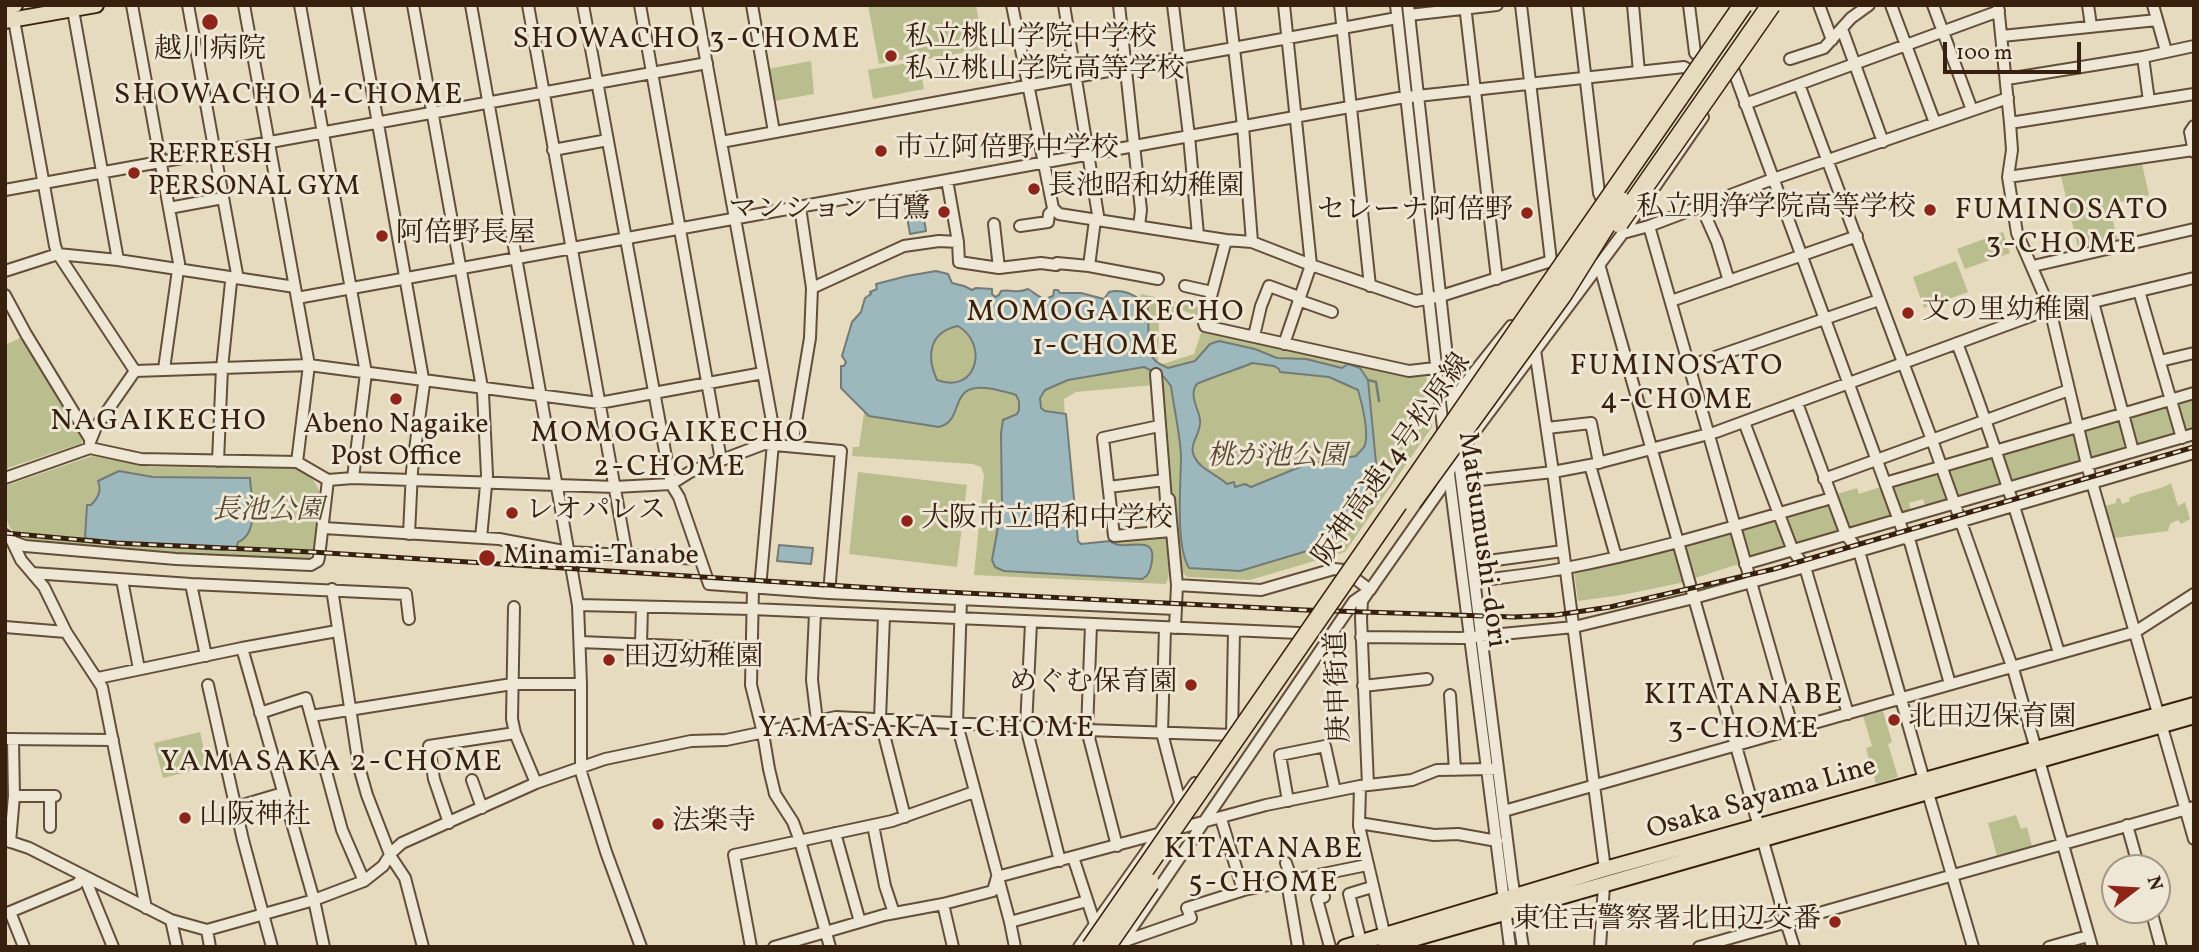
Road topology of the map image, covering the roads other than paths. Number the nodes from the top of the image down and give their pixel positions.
1 (96, 5) edge
2 (132, 5) edge
3 (188, 5) edge
4 (244, 5) edge
5 (300, 5) edge
6 (357, 5) edge
7 (413, 5) edge
8 (471, 5) edge
9 (528, 5) edge
10 (583, 5) edge
11 (640, 5) edge
12 (696, 5) edge
13 (752, 5) edge
14 (1064, 5) edge
15 (1119, 5) edge
16 (1173, 5) edge
17 (1229, 5) edge
18 (1284, 5) edge
19 (1340, 5) edge
20 (1396, 5) edge
21 (1497, 5) edge
22 (1521, 5) edge
23 (1577, 5) edge
24 (1633, 5) edge
25 (1689, 5) edge
26 (1740, 5) edge
27 (1757, 5) edge
28 (1765, 5) edge
29 (1819, 5) edge
30 (1869, 5) edge
31 (1891, 5) edge
32 (1933, 5) edge
33 (2088, 5) edge
34 (2153, 5) edge
35 (1015, 6) edge
36 (5, 7) edge
37 (1465, 7) edge
38 (1775, 8) edge
39 (1998, 8) edge
40 (73, 10) junction
41 (1409, 10) edge
42 (12, 11) edge
43 (1397, 18) junction
44 (2157, 20) junction
45 (2091, 26) junction
46 (1342, 28) junction
47 (1842, 29) junction
48 (1942, 31) junction
49 (2002, 36) junction
50 (1288, 38) junction
51 (1832, 40) junction
52 (1906, 44) junction
53 (2194, 46) edge
54 (1233, 48) junction
55 (2166, 51) junction
56 (2143, 57) junction
57 (1179, 58) junction
58 (1701, 58) junction
59 (1790, 59) dead end
60 (707, 63) junction
61 (1854, 63) junction
62 (1126, 68) junction
63 (1733, 69) junction
64 (1691, 71) junction
65 (1639, 72) junction
66 (652, 73) junction
67 (1077, 77) junction
68 (1584, 78) junction
69 (2007, 79) junction
70 (597, 83) junction
71 (1529, 84) junction
72 (1029, 86) junction
73 (1800, 87) dead end
74 (1474, 90) junction
75 (543, 92) junction
76 (2194, 94) edge
77 (1418, 95) junction
78 (1405, 97) junction
79 (2008, 98) junction
80 (2149, 101) junction
81 (488, 102) junction
82 (1745, 104) junction
83 (1350, 106) junction
84 (1972, 110) junction
85 (432, 113) junction
86 (1296, 116) junction
87 (378, 122) junction
88 (1935, 123) junction
89 (2010, 123) junction
90 (1243, 126) junction
91 (2194, 126) edge
92 (323, 132) junction
93 (774, 132) junction
94 (1189, 136) junction
95 (608, 140) junction
96 (268, 142) junction
97 (721, 142) junction
98 (1883, 142) junction
99 (1134, 146) junction
100 (553, 150) junction
101 (2193, 151) edge
102 (214, 152) junction
103 (1087, 155) junction
104 (1828, 161) junction
105 (161, 162) junction
106 (1045, 163) junction
107 (102, 172) junction
108 (2008, 177) junction
109 (1773, 179) junction
110 (947, 180) junction
111 (44, 183) junction
112 (5, 190) edge
113 (223, 198) junction
114 (1602, 200) junction
115 (1701, 206) junction
116 (800, 207) junction
117 (169, 208) junction
118 (1054, 209) junction
119 (735, 219) junction
120 (1095, 220) junction
121 (994, 224) dead end
122 (1020, 226) dead end
123 (1139, 226) junction
124 (1649, 226) junction
125 (680, 229) junction
126 (2194, 229) edge
127 (1623, 233) junction
128 (1198, 235) junction
129 (1857, 236) junction
130 (625, 238) junction
131 (1226, 240) junction
132 (958, 242) junction
133 (1252, 242) junction
134 (572, 248) junction
135 (58, 254) junction
136 (1802, 255) junction
137 (1565, 256) junction
138 (516, 259) junction
139 (118, 260) junction
140 (1601, 261) junction
141 (1554, 263) junction
142 (1089, 265) junction
143 (1311, 265) junction
144 (2033, 266) junction
145 (460, 268) junction
146 (999, 268) junction
147 (178, 269) junction
148 (5, 271) edge
149 (234, 277) junction
150 (2194, 278) edge
151 (406, 279) junction
152 (1158, 279) dead end
153 (1497, 279) junction
154 (1729, 281) junction
155 (295, 286) junction
156 (1185, 286) dead end
157 (1370, 286) junction
158 (352, 288) junction
159 (812, 288) junction
160 (2139, 291) junction
161 (1212, 292) junction
162 (1563, 294) junction
163 (5, 295) edge
164 (1441, 296) junction
165 (297, 298) junction
166 (1299, 299) junction
167 (1427, 299) junction
168 (1671, 300) junction
169 (1879, 300) junction
170 (2093, 302) junction
171 (2050, 309) junction
172 (1332, 312) dead end
173 (1824, 319) junction
174 (1254, 336) junction
175 (1957, 343) junction
176 (1284, 344) junction
177 (1535, 350) junction
178 (2194, 353) edge
179 (2160, 361) junction
180 (1902, 363) junction
181 (309, 365) junction
182 (1689, 366) junction
183 (222, 368) junction
184 (1436, 368) junction
185 (164, 369) junction
186 (135, 371) junction
187 (366, 373) junction
188 (763, 373) junction
189 (1156, 374) dead end
190 (423, 380) junction
191 (1849, 383) junction
192 (706, 384) junction
193 (482, 388) junction
194 (2069, 390) junction
195 (653, 393) junction
196 (2194, 393) edge
197 (541, 396) junction
198 (1452, 400) junction
199 (2171, 400) junction
200 (599, 403) junction
201 (1797, 403) junction
202 (2123, 414) junction
203 (1986, 420) junction
204 (1744, 422) junction
205 (1159, 426) junction
206 (2078, 427) junction
207 (1443, 428) junction
208 (1547, 428) junction
209 (1709, 433) junction
210 (2194, 434) edge
211 (2182, 438) junction
212 (1932, 440) junction
213 (90, 443) junction
214 (773, 445) junction
215 (792, 446) junction
216 (1650, 448) junction
217 (1995, 450) junction
218 (2133, 452) junction
219 (2194, 453) edge
220 (1458, 454) junction
221 (721, 460) junction
222 (1876, 460) junction
223 (218, 461) junction
224 (297, 462) junction
225 (1595, 464) junction
226 (2087, 465) junction
227 (1941, 467) junction
228 (1553, 472) junction
229 (1449, 473) junction
230 (5, 478) edge
231 (354, 478) junction
232 (1825, 479) junction
233 (328, 480) junction
234 (1164, 480) junction
235 (411, 481) junction
236 (1462, 482) junction
237 (2092, 482) junction
238 (487, 483) junction
239 (1885, 483) junction
240 (557, 484) junction
241 (671, 484) junction
242 (615, 487) junction
243 (1109, 487) junction
244 (2008, 488) junction
245 (1832, 498) junction
246 (1954, 504) junction
247 (2014, 505) junction
248 (1778, 514) junction
249 (1899, 519) junction
250 (1959, 521) junction
251 (1734, 527) junction
252 (324, 528) junction
253 (1171, 530) junction
254 (409, 534) junction
255 (1846, 535) junction
256 (1905, 537) junction
257 (9, 538) edge
258 (481, 538) junction
259 (1677, 542) junction
260 (1563, 551) junction
261 (1793, 551) junction
262 (1859, 551) junction
263 (569, 552) junction
264 (627, 556) junction
265 (1616, 557) junction
266 (700, 559) junction
267 (1473, 562) junction
268 (1745, 564) junction
269 (1805, 567) junction
270 (1565, 568) junction
271 (1344, 570) junction
272 (32, 573) junction
273 (121, 580) junction
274 (1475, 581) junction
275 (1750, 581) junction
276 (191, 584) junction
277 (1177, 585) junction
278 (756, 588) junction
279 (332, 589) junction
280 (1370, 590) junction
281 (829, 593) junction
282 (2194, 594) edge
283 (1694, 598) junction
284 (961, 599) junction
285 (578, 605) junction
286 (513, 607) dead end
287 (642, 607) junction
288 (752, 609) junction
289 (1175, 609) junction
290 (815, 612) junction
291 (884, 616) junction
292 (410, 619) dead end
293 (960, 620) junction
294 (1031, 622) junction
295 (1091, 625) junction
296 (5, 627) edge
297 (1574, 627) junction
298 (1170, 628) junction
299 (337, 631) junction
300 (1234, 631) junction
301 (66, 632) junction
302 (2135, 632) junction
303 (1299, 634) junction
304 (1361, 637) junction
305 (1476, 637) junction
306 (580, 642) junction
307 (641, 644) junction
308 (242, 648) junction
309 (750, 649) junction
310 (2059, 653) junction
311 (206, 656) junction
312 (2011, 667) junction
313 (139, 669) junction
314 (98, 678) junction
315 (1427, 679) dead end
316 (512, 684) junction
317 (581, 684) junction
318 (1950, 684) junction
319 (208, 685) dead end
320 (1363, 686) junction
321 (1450, 695) dead end
322 (1901, 698) junction
323 (2194, 705) edge
324 (350, 709) junction
325 (260, 712) junction
326 (1847, 713) junction
327 (311, 716) junction
328 (2194, 716) edge
329 (880, 719) junction
330 (2159, 720) junction
331 (817, 721) junction
332 (957, 724) junction
333 (1026, 727) junction
334 (1793, 729) junction
335 (1087, 730) junction
336 (515, 733) junction
337 (763, 733) junction
338 (1162, 733) junction
339 (1232, 735) junction
340 (9, 739) edge
341 (113, 740) junction
342 (1735, 745) junction
343 (2037, 755) junction
344 (580, 768) junction
345 (1493, 769) junction
346 (1455, 770) junction
347 (472, 780) dead end
348 (536, 783) junction
349 (1594, 785) junction
350 (1364, 786) junction
351 (1926, 786) junction
352 (1335, 791) junction
353 (974, 792) junction
354 (283, 793) junction
355 (14, 796) junction
356 (1288, 801) junction
357 (1180, 802) junction
358 (236, 807) junction
359 (482, 808) junction
360 (2189, 808) edge
361 (1504, 811) junction
362 (905, 817) junction
363 (1221, 818) junction
364 (449, 823) junction
365 (1359, 823) junction
366 (1201, 824) junction
367 (873, 825) junction
368 (2127, 825) junction
369 (50, 827) dead end
370 (835, 833) junction
371 (1761, 834) junction
372 (1156, 836) junction
373 (2194, 839) edge
374 (8, 841) edge
375 (800, 841) junction
376 (1497, 841) junction
377 (2062, 844) junction
378 (1117, 846) junction
379 (2135, 854) edge
380 (391, 857) junction
381 (1073, 857) junction
382 (1060, 861) junction
383 (1286, 863) dead end
384 (1367, 865) junction
385 (1605, 869) junction
386 (1319, 875) junction
387 (1952, 875) junction
388 (84, 876) junction
389 (998, 877) junction
390 (364, 881) junction
391 (1289, 881) junction
392 (1604, 886) junction
393 (1372, 887) junction
394 (1243, 890) junction
395 (314, 900) junction
396 (1087, 901) junction
397 (943, 904) junction
398 (1509, 905) junction
399 (146, 908) junction
400 (8, 913) edge
401 (894, 913) junction
402 (262, 915) junction
403 (171, 920) junction
404 (860, 922) junction
405 (1010, 922) junction
406 (1786, 922) junction
407 (1095, 924) junction
408 (2155, 924) edge
409 (207, 930) junction
410 (826, 932) junction
411 (2090, 941) edge
412 (1361, 942) junction
413 (1386, 944) edge
414 (1116, 945) edge
415 (1713, 945) edge
416 (24, 947) edge
417 (113, 947) edge
418 (177, 947) edge
419 (210, 947) edge
420 (272, 947) edge
421 (324, 947) edge
422 (423, 947) edge
423 (641, 947) edge
424 (751, 947) edge
425 (774, 947) edge
426 (830, 947) edge
427 (953, 947) edge
428 (1015, 947) edge
429 (1079, 947) edge
430 (1091, 947) edge
431 (1298, 947) edge
432 (1330, 947) edge
433 (1345, 947) edge
434 (1510, 947) edge
435 (1523, 947) edge
436 (1600, 947) edge
437 (1699, 947) edge
438 (1794, 947) edge
439 (1973, 947) edge
440 (2049, 947) edge
441 (2161, 947) edge

1 - 40 main road
2 - 105 street
3 - 102 street
4 - 96 street
5 - 92 street
6 - 87 street
7 - 85 street
8 - 81 street
9 - 75 street
10 - 70 street
11 - 66 street
12 - 60 street
13 - 93 street
14 - 67 street
15 - 62 street
16 - 57 street
17 - 54 street
18 - 50 street
19 - 46 street
20 - 43 street, Matsumushi-dori
21 - 37 street
22 - 71 street
23 - 68 street
24 - 65 street
25 - 58 street
26 - 58 street
26 - 430 highway, 阪神高速14号松原線, bridge
27 - 162 highway, 阪神高速14号松原線, bridge
28 - 38 street
29 - 51 street
30 - 47 street
31 - 52 street
32 - 48 street
33 - 45 street
34 - 44 street
35 - 72 street
36 - 42 main road
37 - 41 street
37 - 74 street
38 - 63 street
38 - 162 highway, bridge
39 - 48 street
39 - 49 street
40 - 42 main road
40 - 107 street
41 - 77 street, Matsumushi-dori
42 - 111 street
43 - 46 street
43 - 78 street, Matsumushi-dori
44 - 45 street
44 - 55 street
45 - 49 street
46 - 50 street
46 - 83 street
47 - 51 street
47 - 61 street
48 - 52 street
48 - 84 street
49 - 69 street
50 - 54 street
50 - 86 street
51 - 59 street
52 - 61 street
52 - 88 street
53 - 55 street
54 - 57 street
54 - 90 street
55 - 56 street
56 - 69 street
56 - 80 street
57 - 62 street
57 - 94 street
58 - 64 street
60 - 66 street
60 - 97 street
61 - 82 street
61 - 98 street
62 - 67 street
62 - 99 street
63 - 82 street
63 - 127 street
64 - 65 street
64 - 114 street
65 - 68 street
66 - 70 street
66 - 125 street
67 - 72 street
67 - 103 street
68 - 71 street
68 - 114 street
69 - 79 street
70 - 75 street
70 - 95 street
71 - 74 street
71 - 141 street
72 - 93 street
72 - 106 street
73 - 104 street
74 - 77 street
74 - 153 street
75 - 81 street
75 - 100 street
76 - 80 street
77 - 78 street
77 - 164 street, Matsumushi-dori
78 - 83 street
78 - 167 street, Matsumushi-dori
79 - 84 street
79 - 89 street
80 - 89 street
81 - 85 street
81 - 138 street
82 - 109 street
83 - 86 street
83 - 157 street
84 - 88 street
85 - 87 street
85 - 145 street
86 - 90 street
86 - 143 street
87 - 92 street
87 - 151 street
88 - 98 street
89 - 108 street
90 - 94 street
90 - 133 street
91 - 101 street
92 - 96 street
92 - 158 street
93 - 97 street
94 - 99 street
94 - 128 street
95 - 100 street
95 - 130 street
96 - 102 street
96 - 155 street
97 - 119 street
98 - 104 street
99 - 103 street
99 - 123 street
100 - 134 street
101 - 108 street
102 - 105 street
102 - 113 street
103 - 106 street
103 - 120 street
104 - 109 street
104 - 129 street
105 - 107 street
105 - 117 street
106 - 110 street
106 - 118 street
107 - 111 street
107 - 139 street
108 - 144 street
109 - 115 street
109 - 136 street
110 - 116 street
110 - 132 street
111 - 112 street
111 - 135 street
113 - 117 street
113 - 149 street
114 - 137 street
115 - 124 street
115 - 154 street
116 - 119 street
116 - 159 street
117 - 147 street
118 - 120 street
118 - 122 street
119 - 125 street
119 - 188 street
120 - 123 street
120 - 142 street
121 - 146 street
123 - 128 street
124 - 127 street
124 - 168 street
125 - 130 street
125 - 192 street
126 - 144 street
127 - 140 street
128 - 131 street
129 - 136 street
129 - 169 street
130 - 134 street
130 - 195 street
131 - 133 street
131 - 161 street
132 - 146 street
132 - 159 street
133 - 143 street
134 - 138 street
134 - 200 street
135 - 139 street
135 - 148 street
135 - 186 street
136 - 154 street
136 - 173 street
137 - 140 street
137 - 141 street
138 - 145 street
138 - 197 street
139 - 147 street
140 - 141 street
140 - 177 street
140 - 216 street
141 - 153 street
141 - 198 street
142 - 146 street
142 - 152 street
143 - 157 street
143 - 166 street
144 - 171 street
145 - 151 street
145 - 193 street
147 - 149 street
147 - 185 street
149 - 155 street
149 - 183 street
150 - 160 street
151 - 158 street
151 - 190 street
153 - 164 street
154 - 168 street
155 - 165 street
156 - 161 street
157 - 167 street
158 - 165 street
158 - 187 street
159 - 215 street
160 - 170 street
160 - 179 street
161 - 174 street
162 - 414 highway, 阪神高速14号松原線, bridge
163 - 213 street
164 - 167 street
164 - 198 street, Matsumushi-dori
165 - 181 street
166 - 172 street
166 - 174 street
166 - 176 street
167 - 184 street, Matsumushi-dori
168 - 182 street
169 - 173 street
169 - 180 street
170 - 171 street
170 - 202 street
171 - 175 street
171 - 194 street
173 - 182 street
173 - 191 street
174 - 176 street
175 - 180 street
175 - 203 street
176 - 184 street
177 - 208 street
177 - 220 street
178 - 179 street
179 - 199 street
180 - 191 street
180 - 212 street
181 - 183 street
181 - 187 street
181 - 224 street
182 - 209 street
183 - 185 street
183 - 223 street
184 - 207 street, Matsumushi-dori
185 - 186 street
186 - 213 street
187 - 190 street
187 - 231 street
188 - 192 street
188 - 214 street
189 - 205 street
190 - 193 street
190 - 235 street
191 - 201 street
191 - 222 street
192 - 195 street
192 - 221 street
193 - 197 street
193 - 238 street
194 - 203 street
194 - 206 street
195 - 200 street
195 - 241 street
196 - 199 street
197 - 200 street
197 - 240 street
198 - 220 street, Matsumushi-dori
199 - 202 street
199 - 211 street
200 - 242 street
201 - 204 street
201 - 232 street
202 - 206 street
202 - 218 street
203 - 212 street
203 - 217 street
204 - 209 street
204 - 248 street
205 - 234 street
205 - 243 street
206 - 217 street
206 - 226 street
207 - 229 street, Matsumushi-dori
207 - 271 street
208 - 225 street
208 - 228 street
209 - 216 street
209 - 251 street
210 - 211 street
211 - 218 street
212 - 222 street
212 - 227 street
213 - 223 street
213 - 230 street
214 - 215 street
214 - 221 street
214 - 278 street
215 - 281 street
216 - 225 street
216 - 259 street
217 - 227 street
217 - 244 street
218 - 226 street
219 - 237 street
220 - 229 street
220 - 236 street, Matsumushi-dori
221 - 241 street
222 - 232 street
222 - 239 street
223 - 224 street
224 - 233 street
225 - 228 street
225 - 265 street
226 - 237 street
226 - 244 street
227 - 239 street
227 - 246 street
228 - 236 street
228 - 260 street
229 - 280 street
229 - 305 street, Matsumushi-dori
231 - 233 street
231 - 235 street
232 - 245 street
233 - 252 street
234 - 243 street
234 - 253 street
235 - 238 street
235 - 254 street
236 - 267 street, Matsumushi-dori
237 - 247 street
237 - 302 street
238 - 240 street
238 - 258 street
239 - 249 street
240 - 242 street
240 - 263 street
241 - 242 street
241 - 266 street
242 - 264 street
243 - 253 street
244 - 246 street
244 - 247 street
245 - 248 street
245 - 255 street
246 - 249 street
246 - 250 street
247 - 250 street
247 - 310 street
248 - 251 street
248 - 261 street
249 - 255 street
249 - 256 street
250 - 256 street
250 - 312 street
251 - 259 street
251 - 268 street
252 - 254 street
252 - 257 street
253 - 277 street
254 - 258 street
255 - 261 street
255 - 262 street
256 - 262 street
256 - 318 street
257 - 272 street
258 - 263 street
259 - 265 street
259 - 283 street
260 - 267 street
260 - 270 street
261 - 268 street
261 - 269 street
262 - 269 street
262 - 322 street
263 - 264 street
263 - 285 street
264 - 266 street
265 - 270 street
266 - 278 street
267 - 274 street, Matsumushi-dori
268 - 275 street
269 - 275 street
269 - 326 street
270 - 274 street
270 - 297 street
271 - 277 street
271 - 280 street
271 - 303 street
272 - 273 street
272 - 301 street
273 - 276 street
273 - 313 street
274 - 305 street, Matsumushi-dori
275 - 283 street
275 - 334 street
276 - 279 street
276 - 311 street
277 - 289 street
278 - 281 street
278 - 288 street
279 - 292 street
279 - 299 street
280 - 304 street, 庚申街道
280 - 366 street
281 - 284 street
282 - 302 street
283 - 297 street
283 - 342 street
284 - 289 street
284 - 293 street
285 - 287 street
285 - 306 street
286 - 316 street
287 - 288 street
287 - 307 street
288 - 290 street
288 - 309 street
289 - 298 street
290 - 291 street
290 - 331 street
291 - 293 street
291 - 329 street
293 - 294 street
293 - 332 street
294 - 295 street
294 - 333 street
295 - 298 street
295 - 335 street
296 - 301 street
297 - 305 street
297 - 349 street
298 - 300 street
298 - 338 street
299 - 308 street
299 - 324 street
300 - 303 street
300 - 339 street
301 - 314 street
302 - 310 street
302 - 330 street
303 - 339 street
304 - 305 street
304 - 320 street, 庚申街道
305 - 345 street, Matsumushi-dori
306 - 307 street
306 - 317 street
307 - 309 street
308 - 311 street
308 - 325 street
309 - 337 street
310 - 312 street
311 - 313 street
312 - 318 street
312 - 343 street
313 - 314 street
314 - 341 street
315 - 320 street
316 - 317 street
316 - 324 street
316 - 336 street
317 - 344 street
318 - 322 street
319 - 358 street
320 - 350 street, 庚申街道
321 - 346 street
322 - 326 street
322 - 351 street
323 - 330 main road, Osaka Sayama Line
324 - 327 street
324 - 380 street
325 - 327 street
325 - 354 street
326 - 334 street
327 - 390 street
328 - 330 main road, Osaka Sayama Line
329 - 331 street
329 - 332 street
329 - 362 street
330 - 343 main road, Osaka Sayama Line
330 - 360 street
331 - 337 street
332 - 333 street
332 - 353 street
333 - 335 street
333 - 382 street
334 - 342 street
335 - 338 street
335 - 378 street
336 - 348 street
336 - 364 street
337 - 344 street
337 - 375 street
338 - 339 street
338 - 357 street
339 - 357 street
340 - 341 street
340 - 355 street
341 - 399 street
342 - 349 street
342 - 371 street
343 - 351 main road, Osaka Sayama Line
343 - 377 street
344 - 348 street
344 - 423 street
345 - 346 street
345 - 361 street, Matsumushi-dori
345 - 376 street, Matsumushi-dori
346 - 350 street
347 - 359 street
348 - 359 street
349 - 361 street
349 - 385 street
350 - 352 street
350 - 365 street, 庚申街道
351 - 371 main road, Osaka Sayama Line
351 - 387 street
352 - 356 street
352 - 356 street
353 - 362 street
353 - 389 street
354 - 358 street
354 - 395 street
355 - 369 street
355 - 374 street
356 - 363 street
357 - 372 street
358 - 402 street
359 - 364 street
360 - 368 street
360 - 373 street
361 - 398 street, Matsumushi-dori
362 - 367 street
363 - 366 street
363 - 394 street
364 - 380 street
365 - 376 street
365 - 384 street, 庚申街道
366 - 372 street
366 - 414 street
367 - 370 street
367 - 401 street
368 - 377 street
368 - 379 street
370 - 375 street
370 - 404 street
371 - 385 main road, Osaka Sayama Line
371 - 392 main road, Osaka Sayama Line
371 - 406 street
372 - 378 street
372 - 407 street
374 - 388 street
375 - 410 street
375 - 424 street
376 - 398 street, Matsumushi-dori
377 - 387 street
377 - 411 street
378 - 381 street
380 - 390 street
380 - 422 street
381 - 382 street
381 - 396 street
382 - 389 street
383 - 391 street
384 - 386 street
384 - 393 street, 庚申街道
385 - 398 main road, Osaka Sayama Line
386 - 391 street
386 - 432 street
387 - 406 street
387 - 439 street
388 - 399 street
388 - 400 street
388 - 417 street
389 - 397 street
389 - 405 street
390 - 395 street
391 - 394 street
391 - 431 street
392 - 398 main road, Osaka Sayama Line
392 - 436 street
393 - 412 street
393 - 413 street, 庚申街道
394 - 414 street
395 - 402 street
395 - 421 street
396 - 405 street
396 - 407 street
397 - 401 street
397 - 427 street
398 - 413 main road, Osaka Sayama Line
398 - 434 street
398 - 435 street
399 - 403 street
400 - 416 street
401 - 404 street
402 - 409 street
402 - 420 street
403 - 409 street
403 - 418 street
404 - 410 street
405 - 428 street
406 - 415 street
406 - 438 street
407 - 429 street
408 - 441 street
409 - 419 street
410 - 425 street
410 - 426 street
411 - 440 street
412 - 413 main road, Osaka Sayama Line
412 - 433 main road, Osaka Sayama Line
415 - 437 street

